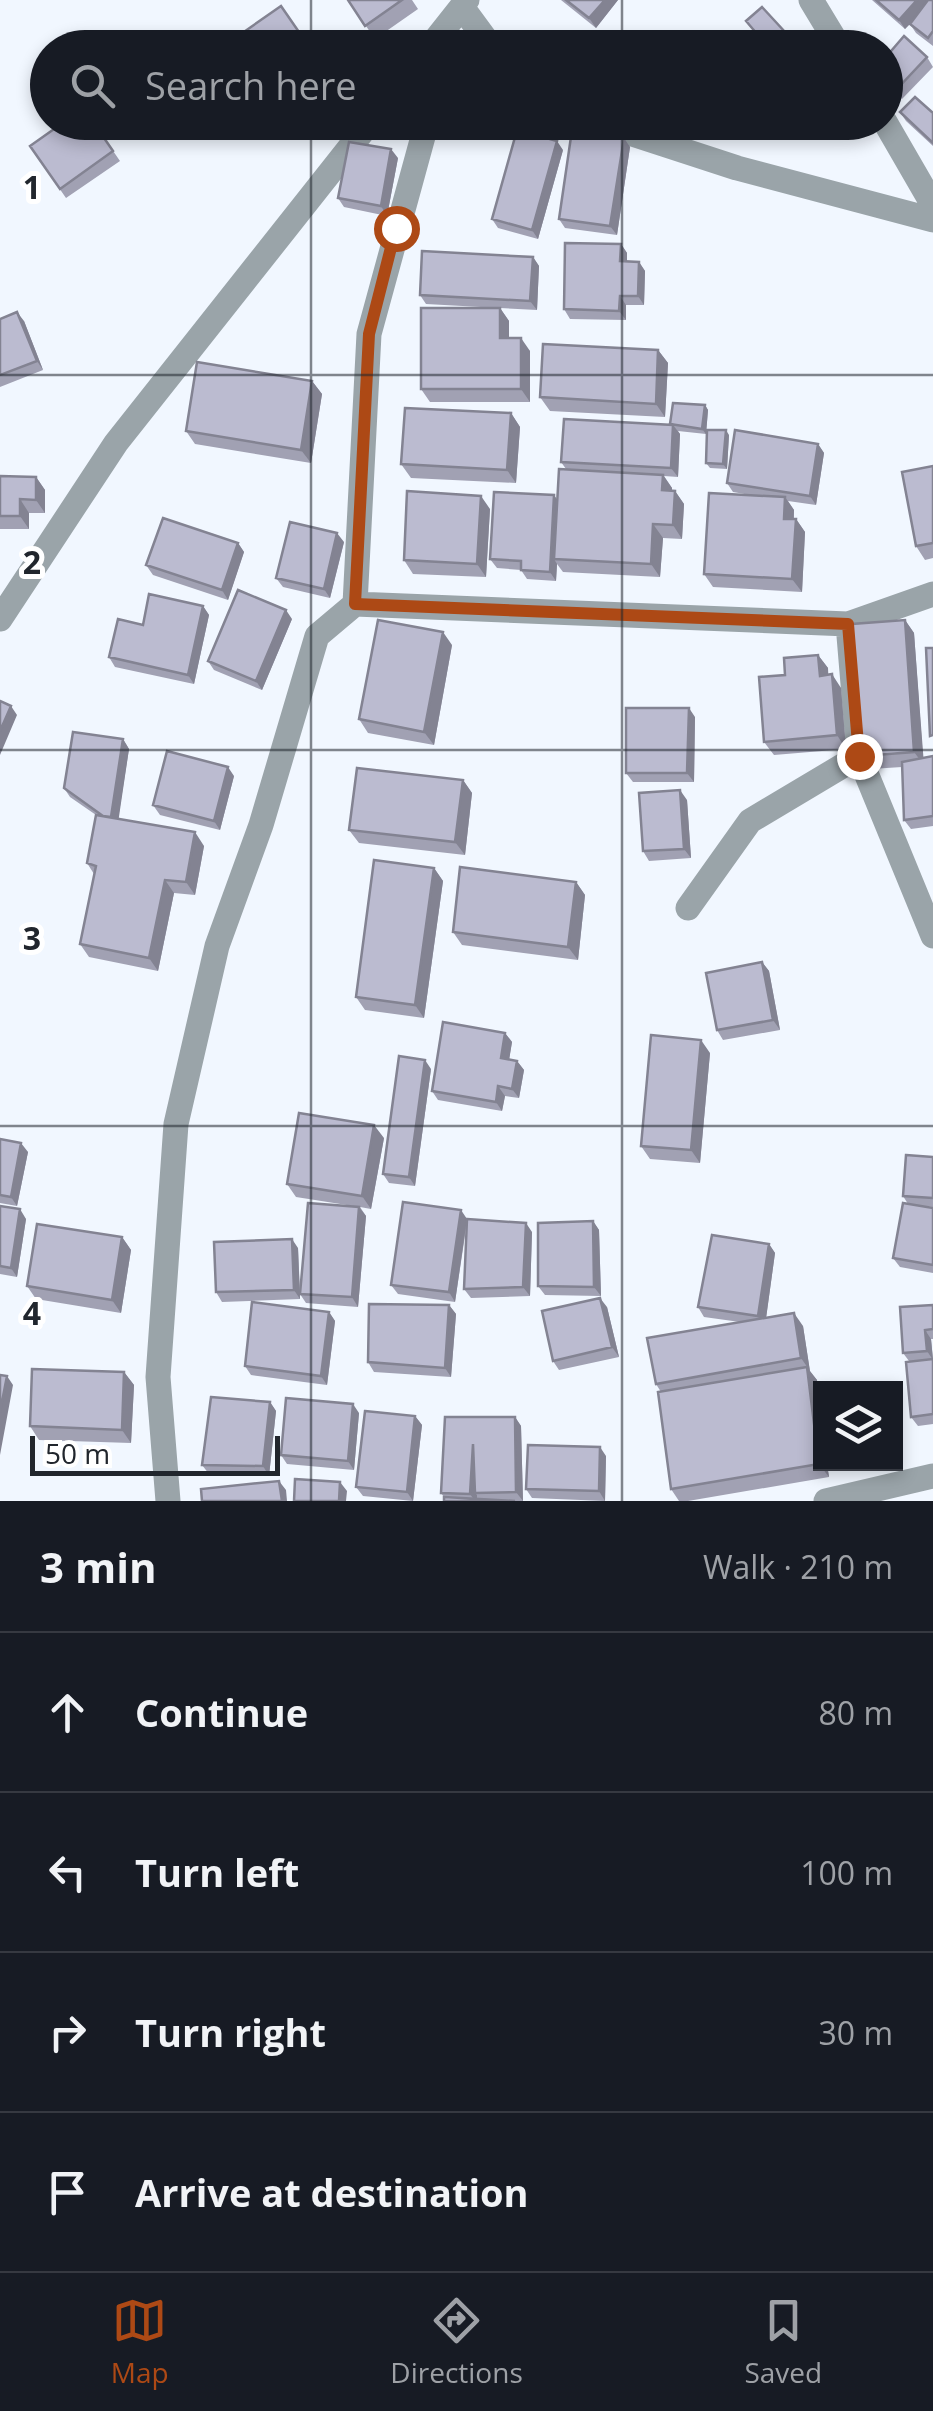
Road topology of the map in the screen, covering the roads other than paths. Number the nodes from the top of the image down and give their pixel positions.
1 (811, 0) edge
2 (464, 3) edge
3 (444, 30) edge
4 (456, 30) edge
5 (481, 30) edge
6 (829, 30) edge
7 (356, 140) edge
8 (422, 140) edge
9 (651, 140) edge
10 (896, 140) edge
11 (933, 204) edge
12 (933, 220) edge
13 (933, 594) edge
14 (355, 604) junction
15 (0, 619) edge
16 (848, 624) junction
17 (859, 756) junction
18 (688, 908) dead end
19 (933, 936) edge
20 (933, 1476) edge
21 (168, 1501) edge
22 (826, 1501) edge

1 - 6 street
2 - 3 street
2 - 4 street
2 - 5 street
7 - 15 street
8 - 14 street
9 - 12 street
10 - 11 street
13 - 16 street
14 - 16 street
14 - 21 street
16 - 17 street
17 - 18 street
17 - 19 street
20 - 22 street

